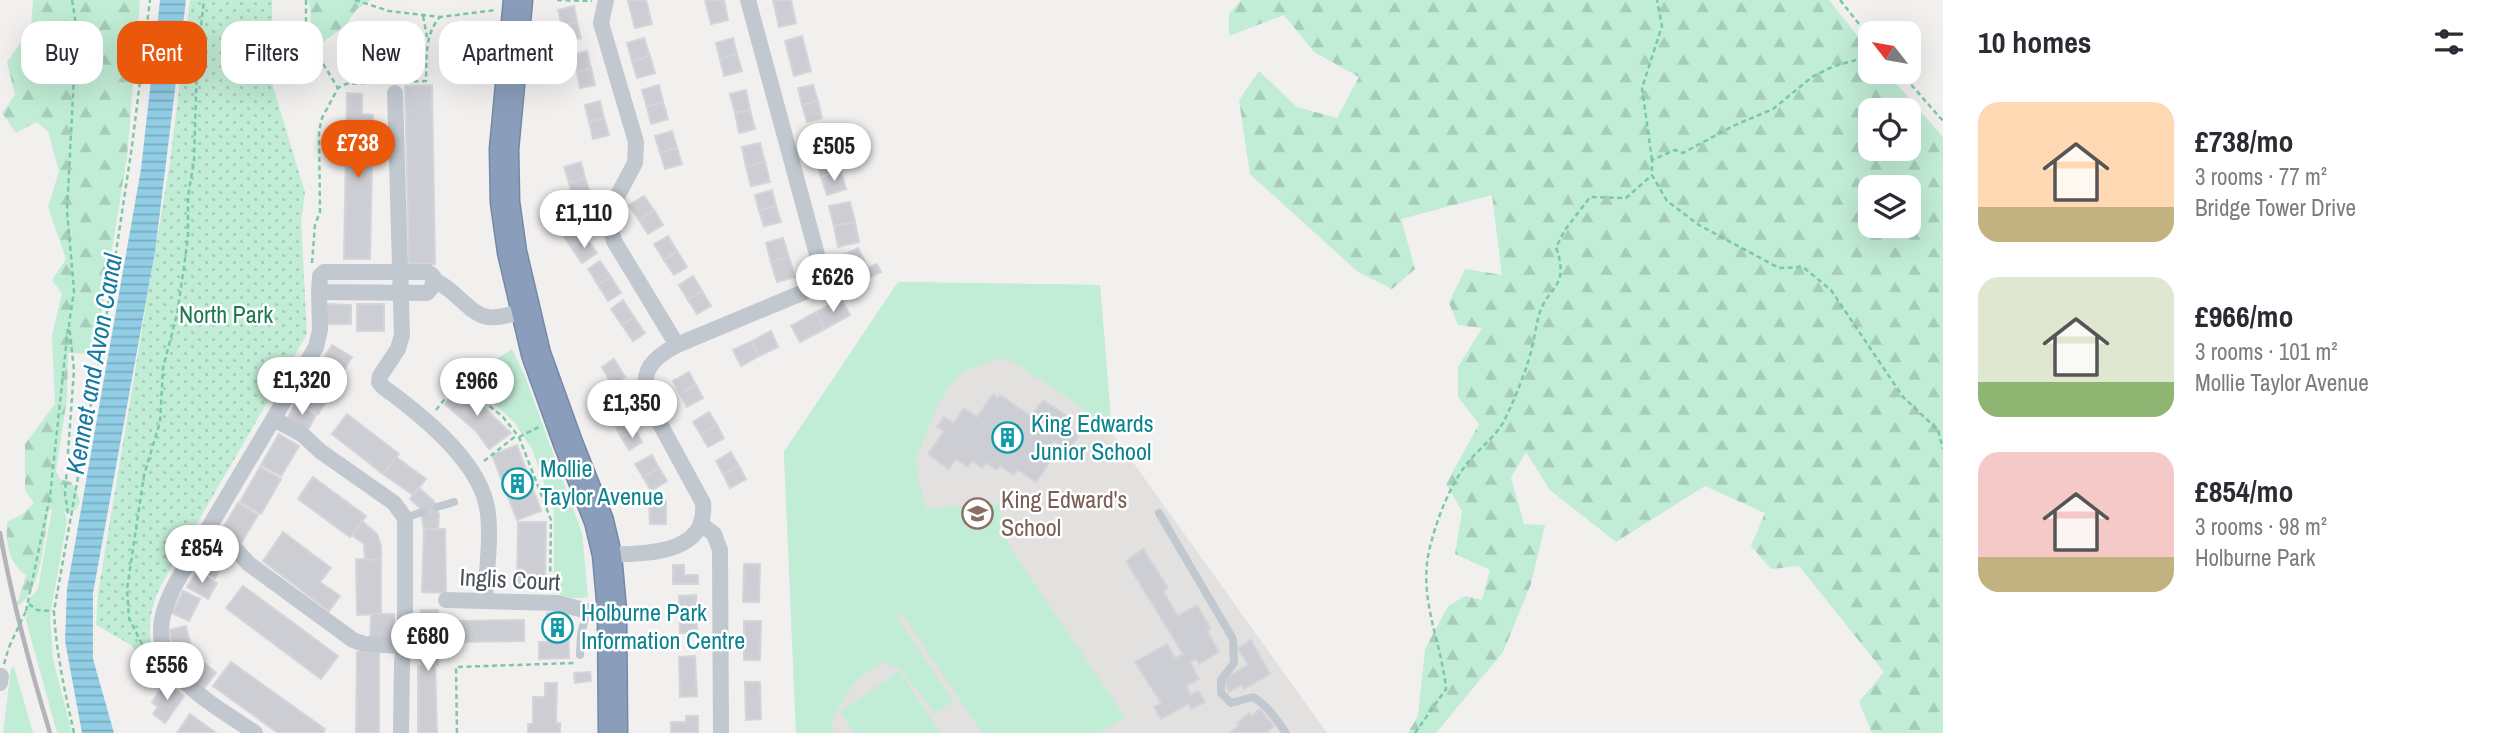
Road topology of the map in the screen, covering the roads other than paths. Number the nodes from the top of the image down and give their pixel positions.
1 (747, 0) edge
2 (605, 1) edge
3 (508, 2) edge
4 (397, 86) road end
5 (399, 271) junction
6 (433, 281) junction
7 (400, 291) junction
8 (319, 292) junction
9 (526, 310) junction
10 (677, 345) junction
11 (274, 419) junction
12 (454, 502) dead end
13 (437, 507) dead end
14 (422, 512) dead end
15 (1159, 513) dead end
16 (405, 518) junction
17 (701, 524) junction
18 (207, 532) junction
19 (607, 555) junction
20 (446, 600) dead end
21 (485, 601) junction
22 (599, 611) junction
23 (404, 646) junction
24 (580, 659) road end
25 (3, 670) edge
26 (0, 683) edge
27 (255, 733) edge
28 (401, 733) edge
29 (613, 733) edge
30 (721, 733) edge
31 (1286, 733) edge

1 - 10 street
2 - 10 street
3 - 9 highway
4 - 5 street
5 - 6 street
5 - 7 street
5 - 8 street
6 - 7 street
6 - 9 street
7 - 8 street
7 - 21 street
8 - 11 street
9 - 19 highway
10 - 17 street
11 - 16 street
11 - 18 street
12 - 13 lane
14 - 16 lane
15 - 31 lane
16 - 23 street
17 - 19 street
17 - 30 street
18 - 23 street
18 - 27 street
19 - 22 highway
20 - 21 street, Inglis Court
21 - 22 street, Inglis Court
22 - 24 lane
22 - 29 highway
23 - 28 street
25 - 26 street

